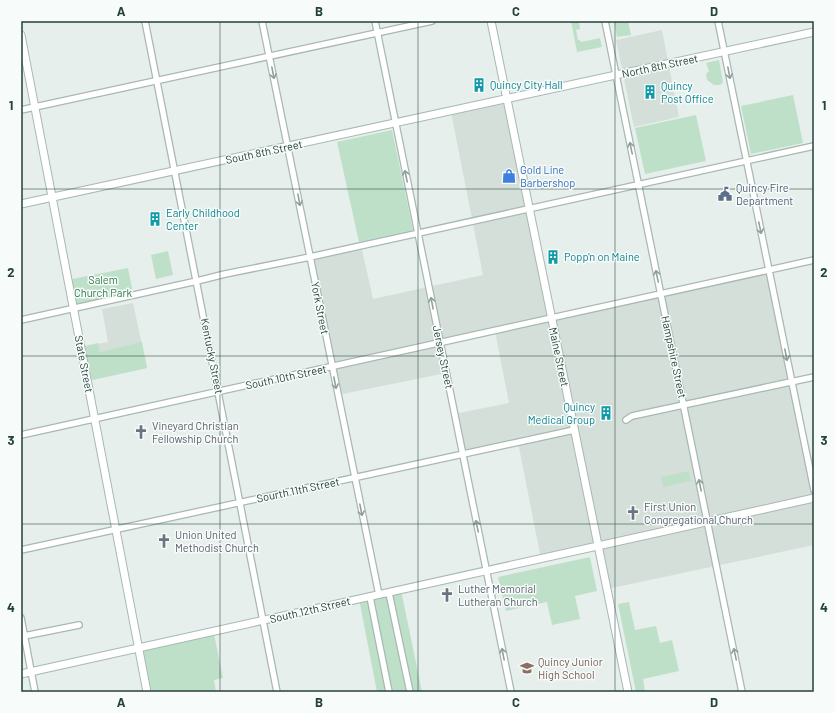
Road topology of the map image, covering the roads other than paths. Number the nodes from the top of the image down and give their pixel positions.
1 (146, 21) edge
2 (262, 21) edge
3 (375, 21) edge
4 (432, 21) edge
5 (490, 21) edge
6 (605, 21) edge
7 (718, 21) edge
8 (814, 32) edge
9 (377, 33) junction
10 (21, 35) edge
11 (724, 52) junction
12 (270, 56) junction
13 (616, 76) junction
14 (156, 80) junction
15 (507, 99) junction
16 (35, 107) junction
17 (21, 110) edge
18 (395, 124) junction
19 (814, 146) edge
20 (288, 147) junction
21 (746, 161) junction
22 (175, 171) junction
23 (639, 184) junction
24 (52, 198) junction
25 (21, 204) edge
26 (529, 209) junction
27 (417, 233) junction
28 (310, 257) junction
29 (814, 260) edge
30 (769, 270) junction
31 (197, 281) junction
32 (661, 294) junction
33 (74, 308) junction
34 (551, 318) junction
35 (21, 320) edge
36 (440, 343) junction
37 (332, 366) junction
38 (814, 377) edge
39 (791, 382) junction
40 (219, 392) junction
41 (684, 405) junction
42 (95, 419) junction
43 (626, 420) dead end
44 (574, 430) junction
45 (21, 435) edge
46 (462, 454) junction
47 (355, 477) junction
48 (814, 490) edge
49 (814, 498) edge
50 (240, 502) junction
51 (708, 522) junction
52 (116, 530) junction
53 (598, 547) junction
54 (21, 550) edge
55 (486, 571) junction
56 (390, 593) junction
57 (379, 595) junction
58 (370, 597) junction
59 (21, 618) edge
60 (263, 621) junction
61 (79, 624) dead end
62 (24, 636) junction
63 (139, 648) junction
64 (31, 672) junction
65 (21, 674) edge
66 (35, 692) edge
67 (148, 692) edge
68 (277, 692) edge
69 (389, 692) edge
70 (410, 692) edge
71 (511, 692) edge
72 (628, 692) edge
73 (742, 692) edge

1 - 14 street, Kentucky Street
2 - 12 street, York Street
3 - 9 street, Jersey Street
4 - 9 street
5 - 15 street, Maine Street
6 - 13 street, Hampshire Street
7 - 11 street
8 - 11 street, North 8th Street
9 - 12 street
9 - 18 street, Jersey Street
10 - 16 street, State Street
11 - 13 street, North 8th Street
11 -> 21 street
12 - 14 street
12 -> 20 street, York Street
13 - 15 street, North 8th Street
23 -> 13 street, Hampshire Street
14 - 16 street
14 - 22 street, Kentucky Street
15 - 18 street, South 8th Street
15 - 26 street, Maine Street
16 - 17 street
16 - 24 street, State Street
18 - 20 street, South 8th Street
27 -> 18 street, Jersey Street
19 - 21 street
20 - 22 street, South 8th Street
20 -> 28 street, York Street
21 - 23 street
21 -> 30 street
22 - 24 street, South 8th Street
22 - 31 street, Kentucky Street
23 - 26 street
32 -> 23 street, Hampshire Street
24 - 25 street, South 8th Street
24 - 33 street, State Street
26 - 27 street
26 - 34 street, Maine Street
27 - 28 street
36 -> 27 street, Jersey Street
28 - 31 street
28 - 37 street, York Street
29 - 30 street, South 10th Street
30 - 32 street, South 10th Street
30 -> 39 street
31 - 33 street
31 - 40 street, Kentucky Street
32 - 34 street, South 10th Street
32 - 41 street, Hampshire Street
33 - 35 street
33 - 42 street, State Street
34 - 36 street, South 10th Street
34 - 44 street, Maine Street
36 - 37 street, South 10th Street
36 - 46 street, Jersey Street
37 - 40 street, South 10th Street
37 -> 47 street, York Street
38 - 39 street
39 - 41 street
39 - 48 street
40 - 42 street, South 10th Street
40 - 50 street, Kentucky Street
41 - 43 street
51 -> 41 street, Hampshire Street
42 - 45 street, South 10th Street
42 - 52 street, State Street
44 - 46 street, Sourth 11th Street
44 - 53 street, Maine Street
46 - 47 street, Sourth 11th Street
55 -> 46 street, Jersey Street
47 - 50 street, Sourth 11th Street
47 -> 57 street, York Street
49 - 51 street, South 12th Street
50 - 52 street, Sourth 11th Street
50 - 60 street, Kentucky Street
51 - 53 street, South 12th Street
73 -> 51 street, Hampshire Street
52 - 54 street, Sourth 11th Street
52 - 63 street, State Street
53 - 55 street, South 12th Street
53 - 72 street, Maine Street
55 - 56 street, South 12th Street
71 -> 55 street, Jersey Street
56 - 57 street, South 12th Street
56 - 70 street
57 - 58 street, South 12th Street
58 - 60 street, South 12th Street
58 - 69 street
59 - 62 street
60 - 63 street, South 12th Street
60 - 68 street, Kentucky Street
61 - 62 street
62 - 64 street
63 - 64 street, South 12th Street
63 - 67 street, State Street
64 - 65 street, South 12th Street
64 - 66 street

